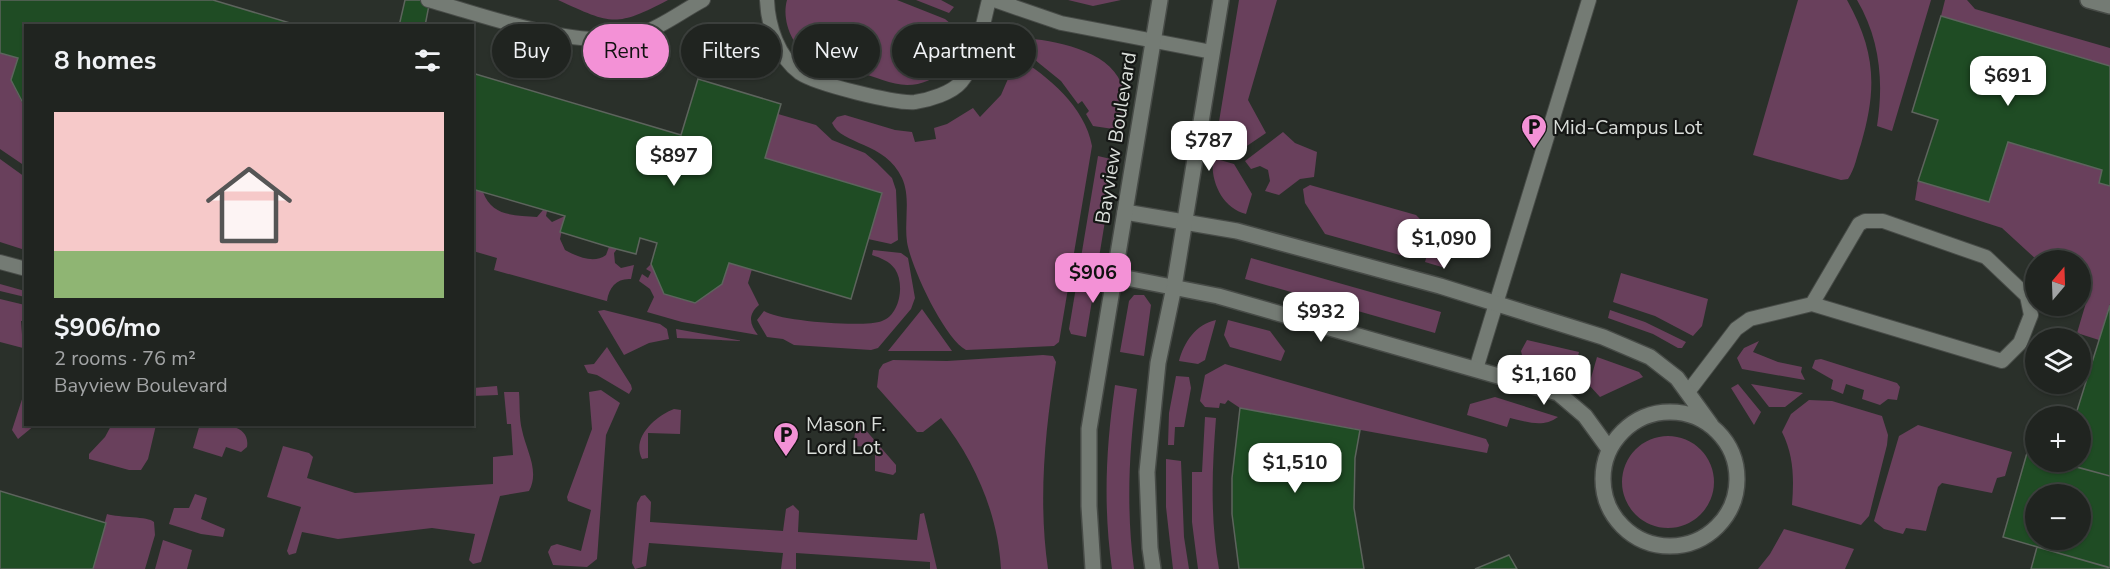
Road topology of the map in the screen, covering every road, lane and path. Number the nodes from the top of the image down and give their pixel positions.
1 (428, 0) edge
2 (703, 0) edge
3 (767, 0) edge
4 (992, 0) edge
5 (1160, 0) edge
6 (1221, 0) edge
7 (1588, 0) edge
8 (2088, 0) edge
9 (2110, 6) edge
10 (1153, 41) junction
11 (1212, 52) junction
12 (1125, 212) junction
13 (1184, 223) junction
14 (0, 262) edge
15 (24, 268) edge
16 (1116, 276) junction
17 (1174, 287) junction
18 (1496, 304) junction
19 (1812, 304) junction
20 (1476, 369) junction
21 (1688, 392) junction
22 (1711, 424) junction
23 (1609, 449) junction
24 (1093, 569) edge
25 (1153, 569) edge

1 - 2 lane
3 - 4 lane
4 - 10 lane
5 - 10 street, Bayview Boulevard
6 - 11 street
7 - 18 lane
8 - 9 street
10 - 11 lane
10 - 12 street, Bayview Boulevard
11 - 13 street
12 - 13 street
12 - 16 street, Bayview Boulevard
13 - 17 street
13 - 18 street
14 - 15 lane
16 - 17 street
16 - 24 street, Bayview Boulevard
17 - 20 street
17 - 25 street
18 - 20 lane
18 - 21 street
19 - 19 lane
19 - 21 lane
20 - 23 street
21 - 22 street
22 - 23 street
22 - 23 street

